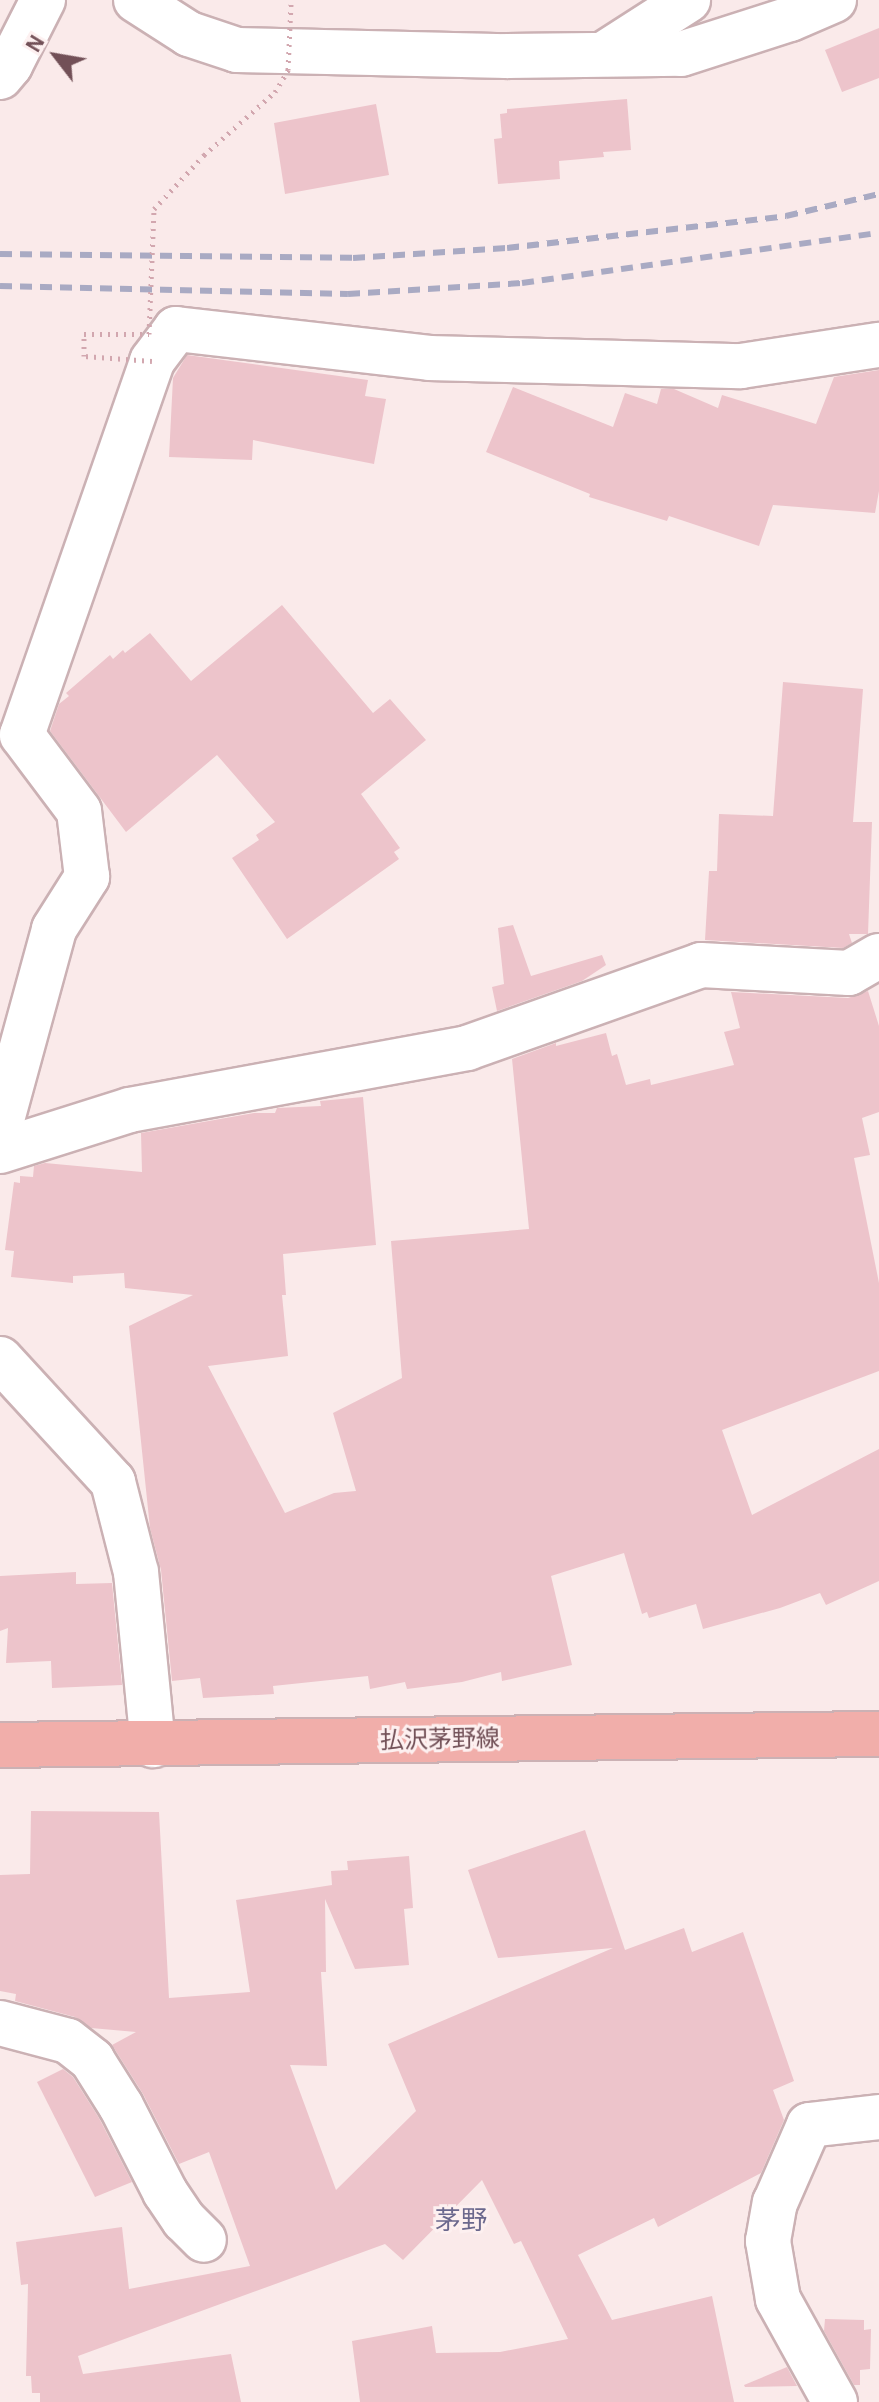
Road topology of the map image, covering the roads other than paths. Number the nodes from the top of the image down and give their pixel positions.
1 (43, 0) edge
2 (136, 0) edge
3 (688, 0) edge
4 (834, 0) edge
5 (604, 54) junction
6 (0, 77) edge
7 (879, 345) edge
8 (879, 956) edge
9 (0, 1127) edge
10 (0, 1151) edge
11 (0, 1359) edge
12 (879, 1734) edge
13 (0, 1745) edge
14 (153, 1745) junction
15 (0, 2023) edge
16 (879, 2117) edge
17 (204, 2240) dead end
18 (835, 2402) edge

1 - 6 street
2 - 5 street
3 - 5 street
4 - 5 street
7 - 9 street
8 - 10 street
11 - 14 street
12 - 14 main road, 払沢茅野線
13 - 14 main road, 払沢茅野線
15 - 17 street
16 - 18 street

